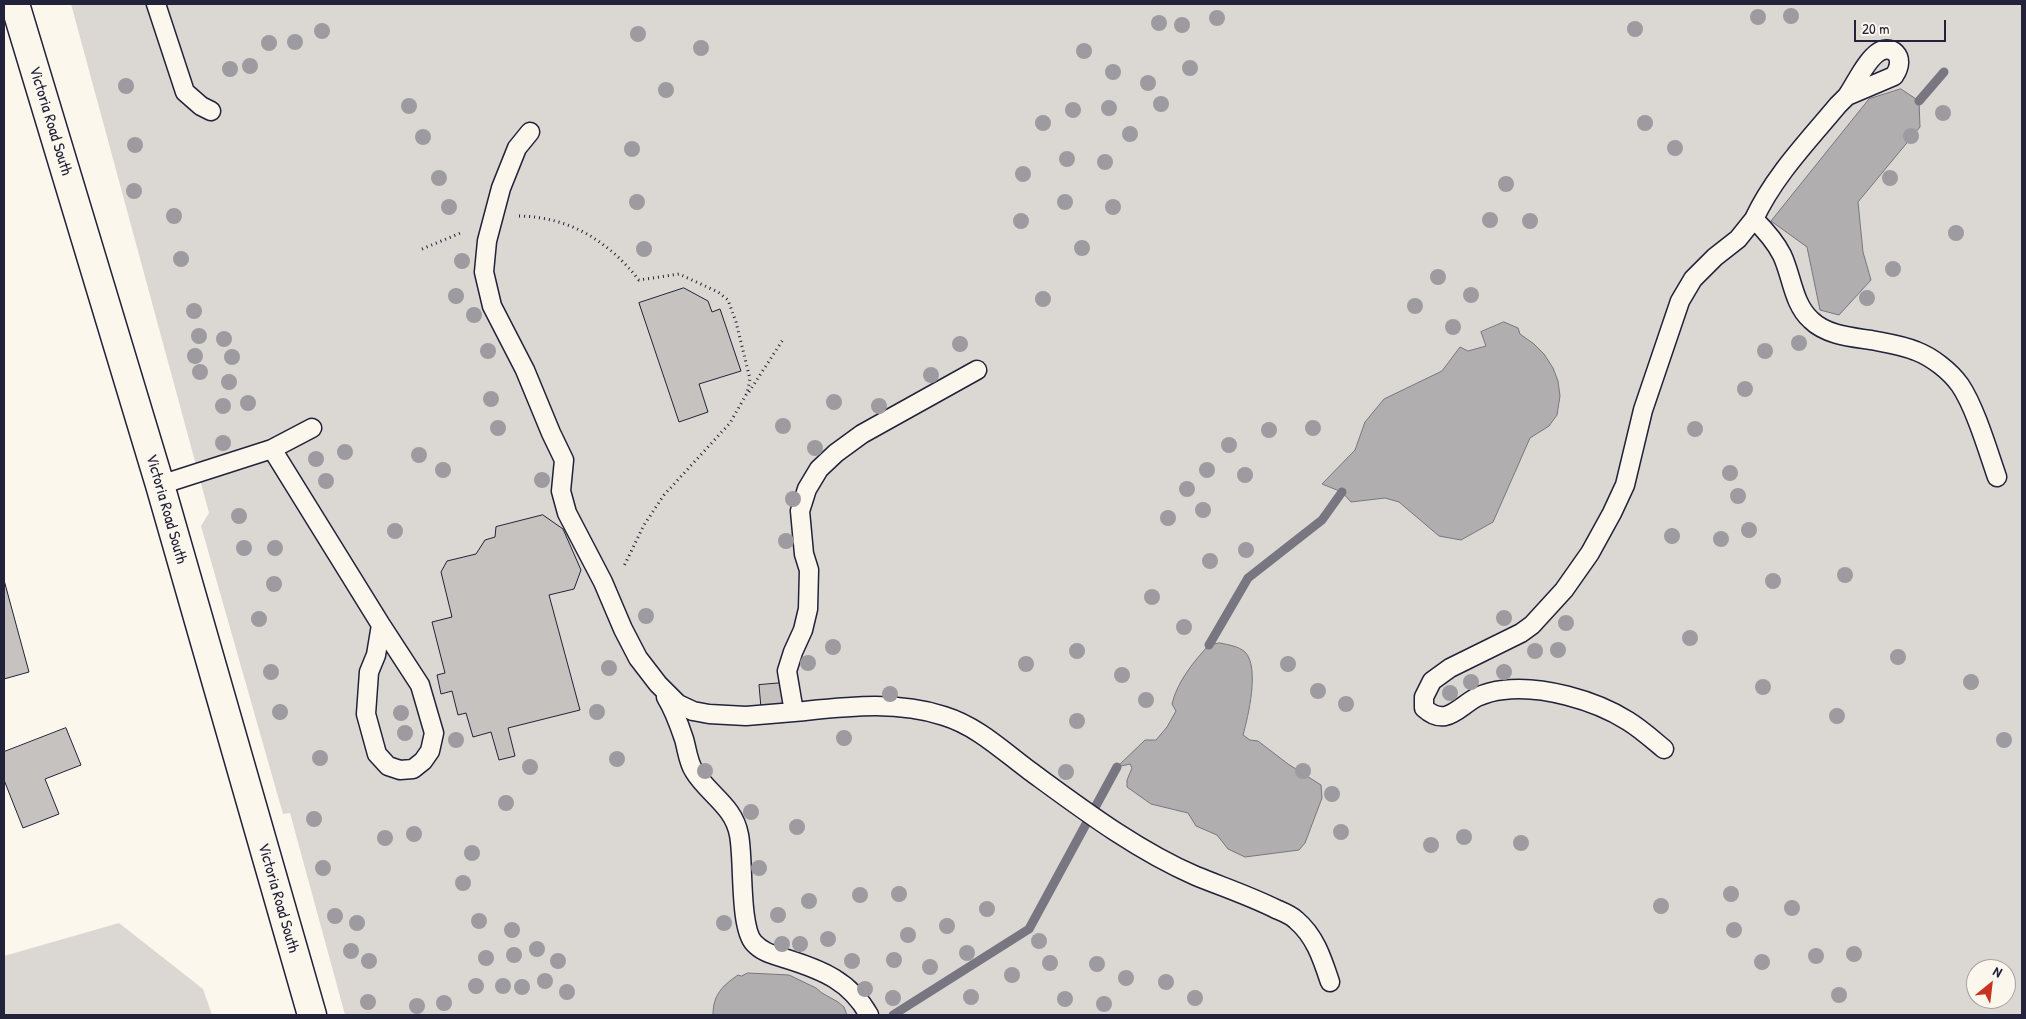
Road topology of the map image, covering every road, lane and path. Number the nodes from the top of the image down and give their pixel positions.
1 (15, 4) edge
2 (156, 4) edge
3 (1847, 96) dead end
4 (211, 111) dead end
5 (530, 132) dead end
6 (493, 219) junction
7 (1754, 219) junction
8 (422, 249) dead end
9 (784, 338) dead end
10 (977, 370) dead end
11 (746, 396) junction
12 (312, 428) dead end
13 (272, 449) junction
14 (1997, 477) dead end
15 (160, 485) junction
16 (623, 572) dead end
17 (381, 625) junction
18 (658, 684) junction
19 (794, 712) junction
20 (1664, 749) dead end
21 (1330, 982) dead end
22 (312, 1015) edge
23 (869, 1015) edge

1 - 15 main road, Victoria Road South
2 - 4 lane
3 - 7 lane
5 - 6 lane
6 - 8 path
6 - 11 path
6 - 18 lane
7 - 14 lane
7 - 20 lane
9 - 11 path
10 - 19 lane
11 - 16 path
12 - 13 lane
13 - 15 lane
13 - 17 lane
15 - 22 main road, Victoria Road South
17 - 17 lane
18 - 19 lane
18 - 23 lane
19 - 21 lane

